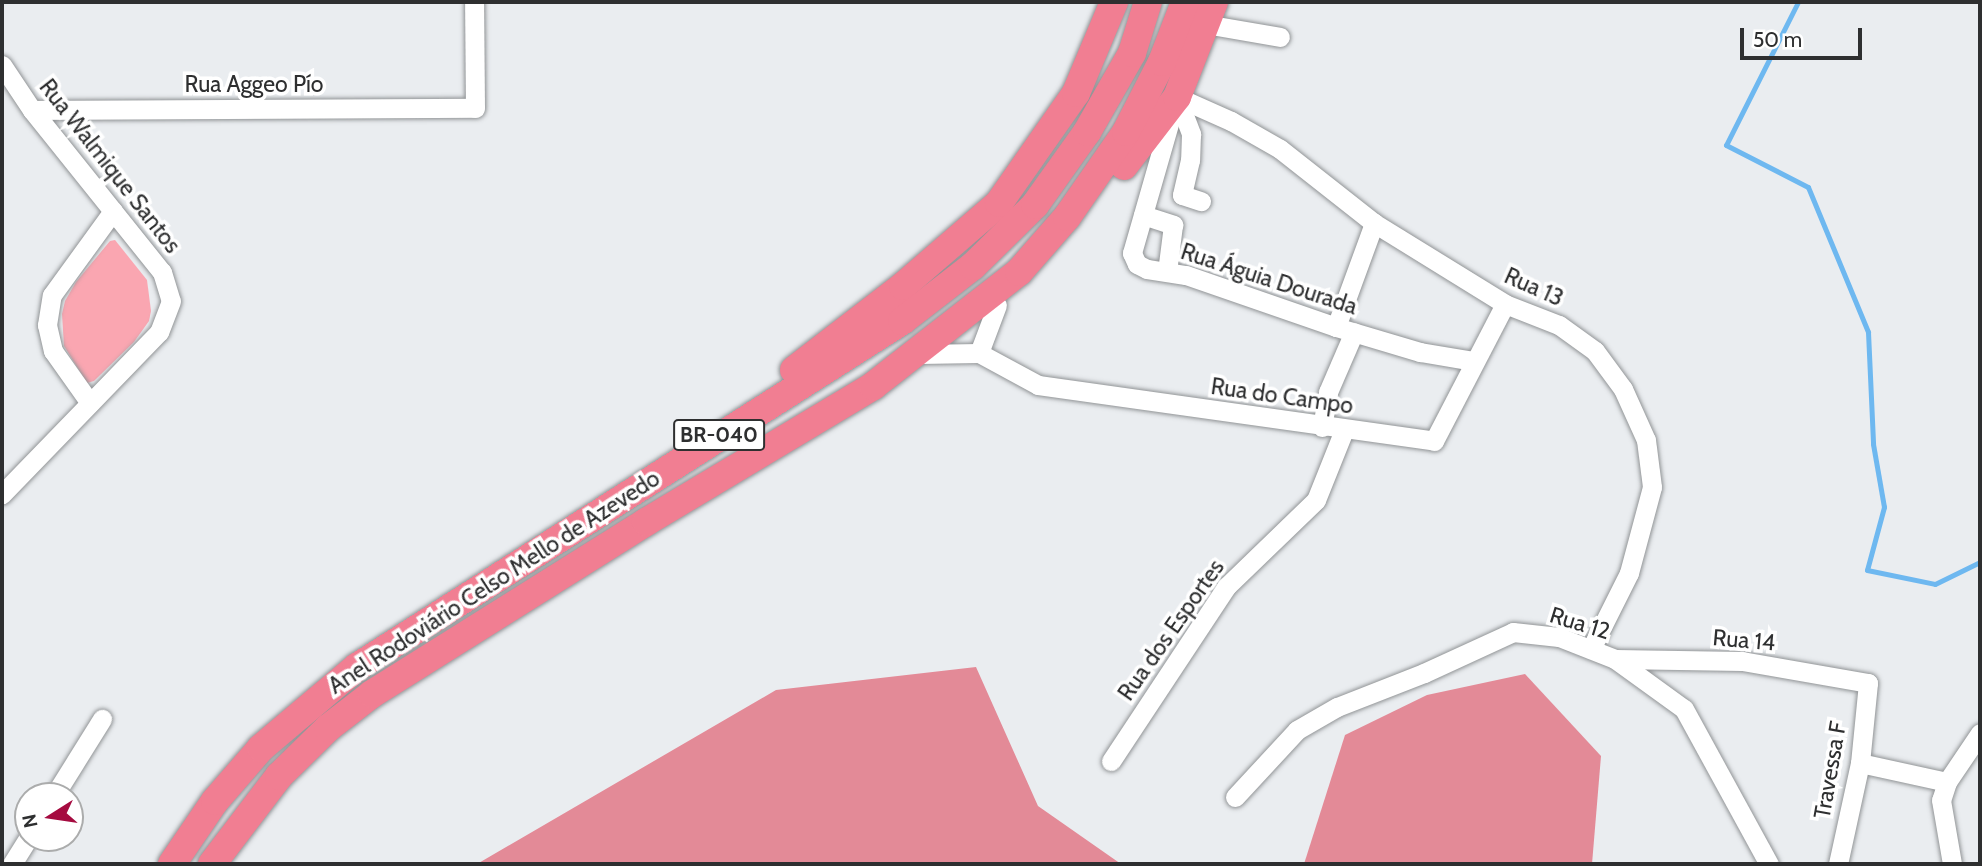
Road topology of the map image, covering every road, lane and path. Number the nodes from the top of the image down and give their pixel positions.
1 (474, 2) edge
2 (1114, 2) edge
3 (1148, 2) edge
4 (1185, 2) edge
5 (1209, 13) edge
6 (1280, 37) dead end
7 (2, 65) edge
8 (1177, 97) junction
9 (32, 110) junction
10 (1201, 201) dead end
11 (113, 211) junction
12 (1143, 215) junction
13 (1374, 223) junction
14 (1167, 272) junction
15 (1505, 304) junction
16 (997, 305) junction
17 (954, 326) junction
18 (1345, 330) junction
19 (979, 353) junction
20 (919, 354) junction
21 (1474, 361) junction
22 (90, 403) junction
23 (1322, 427) junction
24 (1344, 430) junction
25 (643, 483) junction
26 (2, 494) edge
27 (1591, 649) junction
28 (1615, 659) junction
29 (1868, 683) joint
30 (102, 719) dead end
31 (1980, 733) edge
32 (1111, 761) dead end
33 (1860, 763) junction
34 (63, 782) edge
35 (1947, 782) junction
36 (1236, 797) dead end
37 (169, 864) edge
38 (212, 864) edge
39 (1769, 864) edge
40 (1838, 864) edge
41 (1952, 864) edge

1 - 9 street, Rua Aggeo Pío
2 - 25 highway
3 - 25 highway, Anel Rodoviário Celso Mello de Azevedo / BR-040
4 - 17 highway, Anel Rodoviário Celso Mello de Azevedo / BR-040
5 - 6 street
5 - 8 highway
7 - 9 street, Rua Walmique Santos
8 - 10 street
8 - 12 street, Rua Águia Dourada
8 - 13 street, Rua 13
8 - 16 highway
9 - 11 street, Rua Walmique Santos
11 - 22 street
11 - 22 street, Rua Walmique Santos
12 - 14 street
12 - 14 street, Rua Águia Dourada
13 - 15 street, Rua 13
13 - 18 street
14 - 18 street, Rua Águia Dourada
15 - 21 street, Rua do Campo
15 - 27 street, Rua 13
16 - 17 highway
16 - 19 street
17 - 20 highway, Anel Rodoviário Celso Mello de Azevedo / BR-040
18 - 21 street, Rua Águia Dourada
18 - 23 street
19 - 20 street, Rua do Campo
19 - 23 street, Rua do Campo
20 - 38 highway, Anel Rodoviário Celso Mello de Azevedo / BR-040
21 - 24 street, Rua do Campo
22 - 26 street
23 - 24 street, Rua do Campo
24 - 32 street, Rua dos Esportes
25 - 37 highway, Anel Rodoviário Celso Mello de Azevedo / BR-040
27 - 28 street, Rua 12
27 - 36 street, Rua 12
28 - 29 street, Rua 14
28 - 39 street, Rua 12
29 - 33 street, Travessa F
30 - 34 street
31 - 35 street
33 - 35 street
33 - 40 street, Travessa F
35 - 41 street

